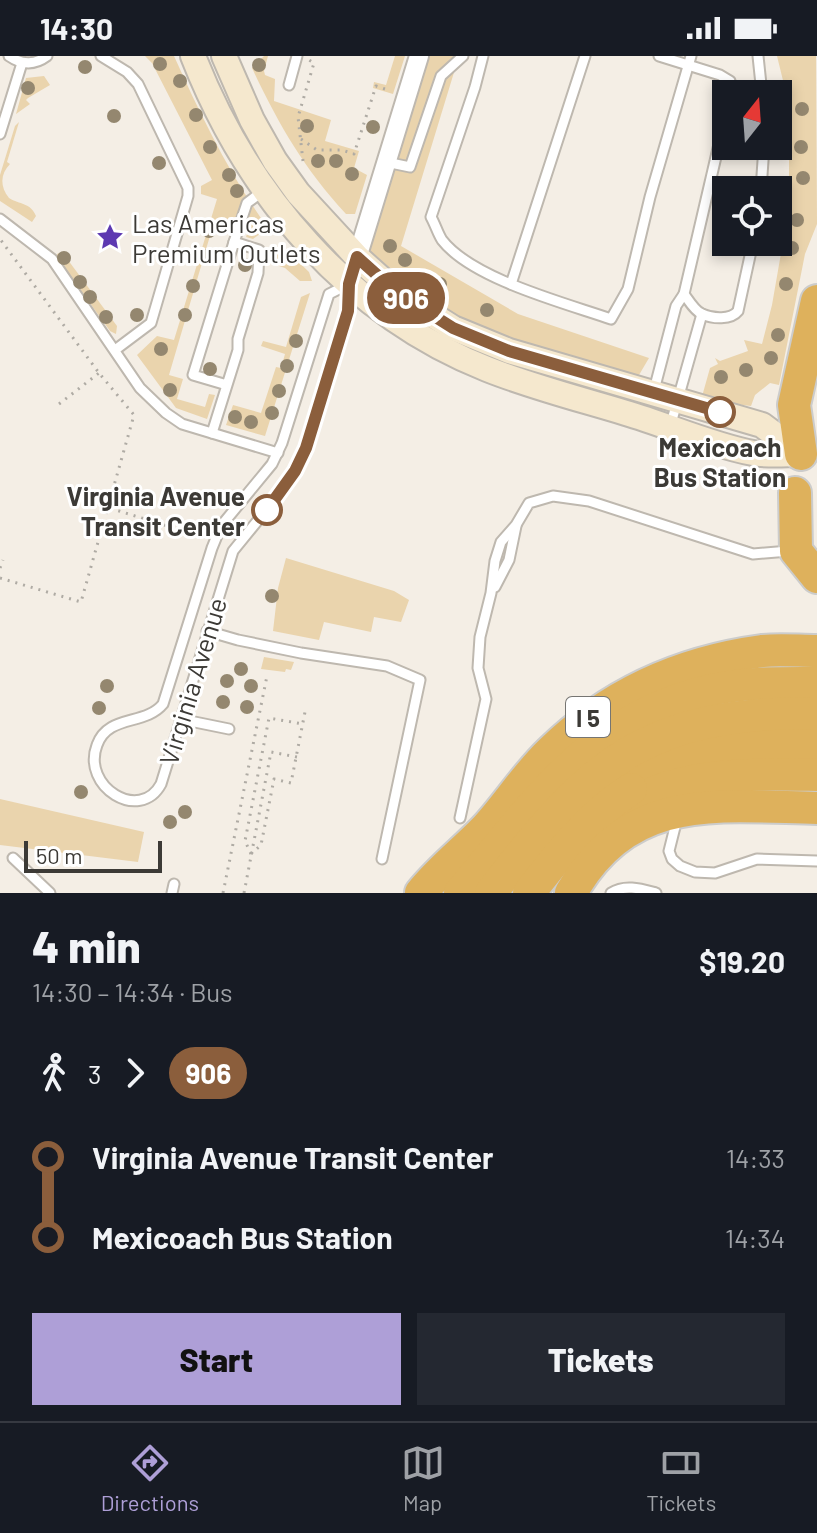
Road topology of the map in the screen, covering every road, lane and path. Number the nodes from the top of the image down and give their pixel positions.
1 (9, 56) edge
2 (47, 56) edge
3 (101, 56) edge
4 (297, 56) edge
5 (310, 56) edge
6 (419, 56) edge
7 (463, 56) edge
8 (483, 56) edge
9 (585, 56) edge
10 (659, 56) edge
11 (758, 56) edge
12 (226, 57) edge
13 (689, 60) edge
14 (22, 63) junction
15 (196, 64) edge
16 (412, 77) junction
17 (728, 80) edge
18 (761, 80) edge
19 (289, 85) dead end
20 (0, 134) edge
21 (301, 139) junction
22 (715, 160) edge
23 (386, 162) junction
24 (294, 170) junction
25 (264, 190) junction
26 (0, 219) edge
27 (0, 238) edge
28 (234, 242) junction
29 (750, 256) edge
30 (357, 257) junction
31 (349, 284) junction
32 (511, 284) junction
33 (684, 294) junction
34 (817, 301) edge
35 (702, 314) junction
36 (115, 350) junction
37 (99, 373) junction
38 (227, 385) junction
39 (653, 394) junction
40 (678, 400) junction
41 (817, 403) edge
42 (59, 404) dead end
43 (658, 423) junction
44 (212, 433) junction
45 (278, 453) junction
46 (801, 454) junction
47 (795, 493) dead end
48 (105, 506) junction
49 (180, 530) dead end
50 (796, 551) junction
51 (3, 560) dead end
52 (0, 568) edge
53 (817, 577) edge
54 (0, 578) edge
55 (207, 631) junction
56 (817, 651) edge
57 (817, 667) edge
58 (267, 676) dead end
59 (817, 683) edge
60 (817, 698) edge
61 (305, 712) dead end
62 (817, 713) edge
63 (180, 719) junction
64 (303, 724) junction
65 (817, 728) edge
66 (229, 729) dead end
67 (702, 744) junction
68 (817, 745) edge
69 (297, 757) junction
70 (817, 760) edge
71 (817, 775) edge
72 (817, 791) edge
73 (817, 808) edge
74 (460, 818) dead end
75 (817, 823) edge
76 (251, 854) junction
77 (13, 858) dead end
78 (382, 859) dead end
79 (817, 861) edge
80 (441, 892) edge
81 (50, 893) edge
82 (223, 893) edge
83 (244, 893) edge
84 (477, 893) edge
85 (491, 893) edge
86 (503, 893) edge
87 (516, 893) edge
88 (529, 893) edge
89 (543, 893) edge
90 (556, 893) edge
91 (571, 893) edge
92 (584, 893) edge
93 (611, 893) edge
94 (656, 893) edge

1 - 14 lane
2 - 14 lane
3 - 36 lane
4 - 19 lane
5 - 21 path
6 - 16 street, Virginia Avenue
7 - 23 lane
8 - 32 lane
9 - 32 lane
10 - 13 lane
11 - 18 lane
12 - 15 lane
12 - 24 main road
13 - 17 lane
13 - 32 lane
14 - 20 lane
15 - 25 main road
16 - 21 path
16 - 23 street, Virginia Avenue
21 - 24 path
22 - 33 lane
23 - 30 street, Virginia Avenue
24 - 25 main road
24 - 30 main road
25 - 28 lane
25 - 31 main road
26 - 36 lane
27 - 37 path
28 - 38 lane
28 - 38 lane
29 - 35 lane
30 - 31 street, Virginia Avenue
30 - 39 main road
31 - 43 main road
31 - 45 lane, Virginia Avenue
31 - 55 lane, Virginia Avenue
33 - 35 lane
33 - 39 lane
34 - 46 highway
35 - 40 lane
36 - 44 lane
37 - 42 path
37 - 48 path
38 - 44 lane
39 - 40 main road
39 - 43 lane
40 - 43 lane
40 - 46 main road
41 - 46 highway
43 - 46 main road
44 - 45 lane
45 - 63 lane, Virginia Avenue
47 - 50 highway
48 - 49 path
48 - 54 path
50 - 53 highway
50 - 74 lane
51 - 52 path
55 - 63 lane, Virginia Avenue
55 - 78 lane
56 - 67 highway, I 5
57 - 67 highway, I 5
58 - 82 path
59 - 67 highway, I 5
60 - 67 highway, I 5
61 - 64 path
62 - 67 highway, I 5
63 - 66 lane
64 - 69 path
64 - 76 path
65 - 67 highway, I 5
67 - 68 highway, I 5
67 - 70 highway, I 5
67 - 71 highway, I 5
67 - 72 highway, I 5
67 - 73 highway, I 5
67 - 75 highway, I 5
67 - 79 lane
67 - 80 highway, I 5
67 - 84 highway, I 5
67 - 85 highway, I 5
67 - 86 highway, I 5
67 - 87 highway, I 5
67 - 88 highway, I 5
67 - 89 highway, I 5
67 - 90 highway, I 5
67 - 91 highway, I 5
67 - 92 highway, I 5
69 - 76 path
69 - 76 path
76 - 83 path
77 - 81 lane
93 - 94 lane

